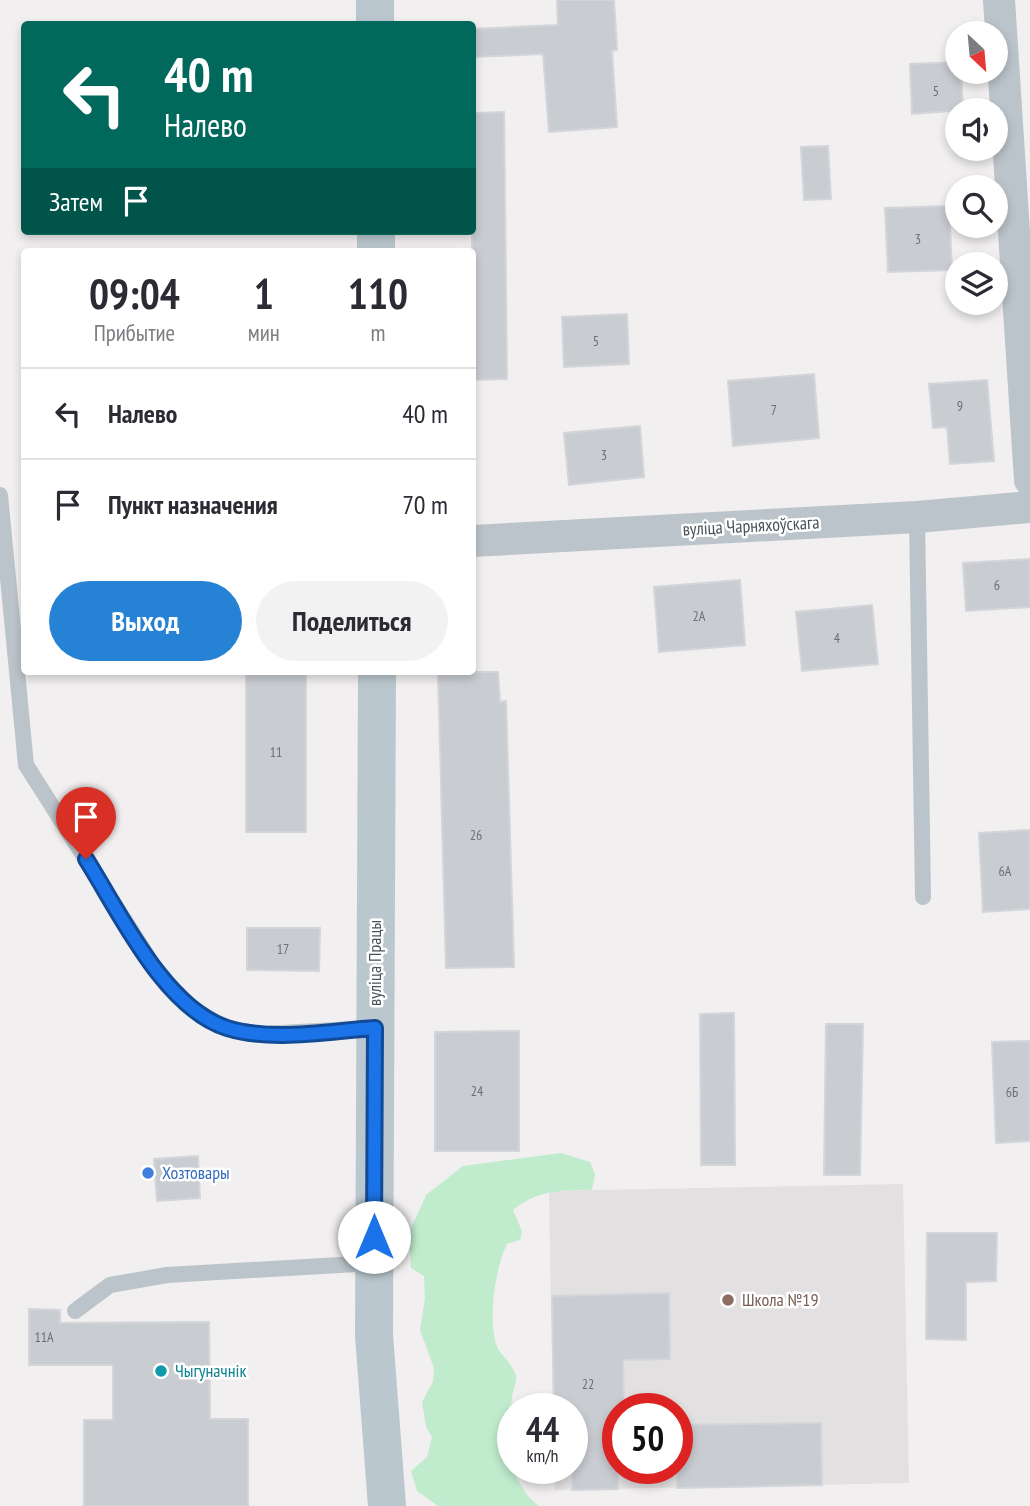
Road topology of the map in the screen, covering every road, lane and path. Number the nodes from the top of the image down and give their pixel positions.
1 (375, 0) edge
2 (999, 0) edge
3 (375, 21) edge
4 (1030, 480) edge
5 (0, 495) edge
6 (1030, 507) edge
7 (918, 517) junction
8 (476, 541) edge
9 (377, 675) edge
10 (923, 897) dead end
11 (375, 1028) junction
12 (374, 1263) junction
13 (75, 1311) dead end
14 (387, 1506) edge

1 - 3 main road
2 - 4 street
5 - 11 lane
6 - 7 street, вуліца Чарняхоўскага
7 - 8 street, вуліца Чарняхоўскага
7 - 10 lane
9 - 11 main road, вуліца Працы
11 - 12 main road, вуліца Працы
12 - 13 lane
12 - 14 main road, вуліца Працы

